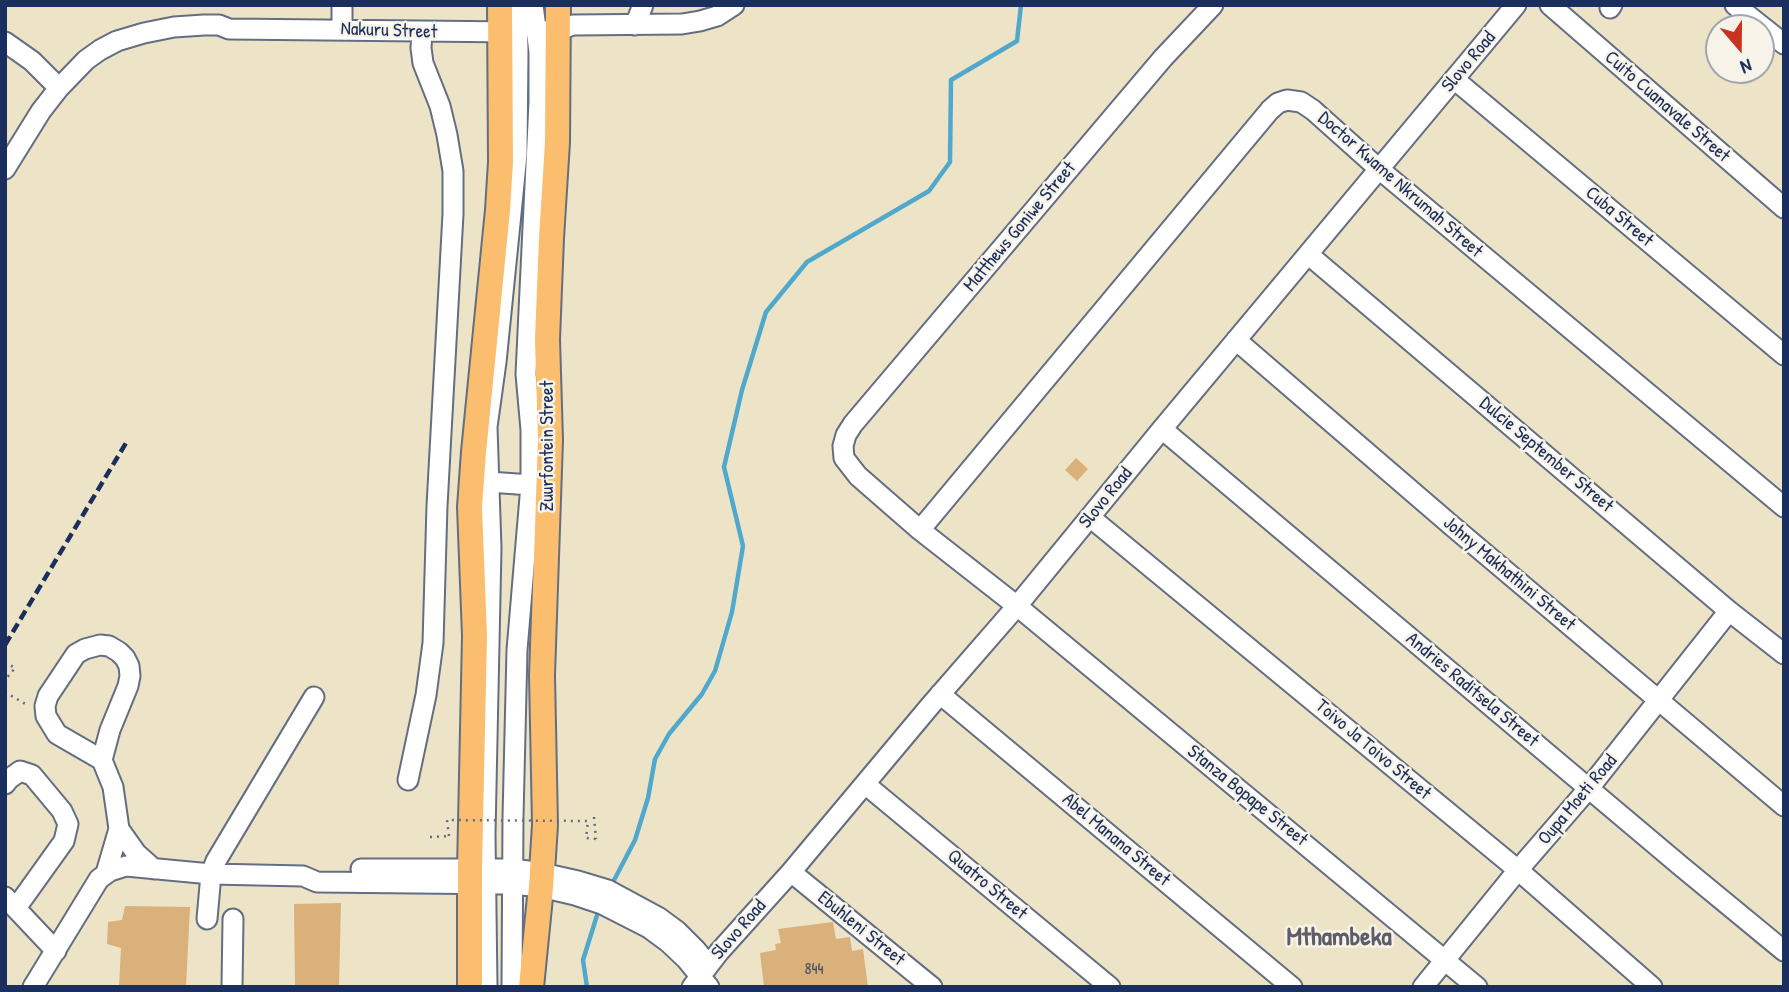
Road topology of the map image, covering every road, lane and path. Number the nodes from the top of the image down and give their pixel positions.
1 (643, 5) edge
2 (734, 5) edge
3 (1213, 5) edge
4 (1516, 5) edge
5 (1550, 5) edge
6 (1735, 5) edge
7 (342, 18) edge
8 (531, 20) edge
9 (635, 25) junction
10 (422, 32) junction
11 (5, 42) edge
12 (1784, 44) edge
13 (1454, 79) junction
14 (59, 88) junction
15 (5, 169) edge
16 (1379, 169) junction
17 (1784, 208) edge
18 (1309, 255) junction
19 (1236, 340) junction
20 (1784, 355) edge
21 (1162, 429) junction
22 (844, 458) joint
23 (489, 482) junction
24 (531, 485) junction
25 (1784, 507) edge
26 (1091, 518) junction
27 (920, 530) junction
28 (1017, 606) junction
29 (1729, 611) junction
30 (1784, 654) edge
31 (5, 662) edge
32 (5, 680) edge
33 (5, 692) edge
34 (940, 694) junction
35 (314, 697) dead end
36 (46, 701) junction
37 (1659, 701) junction
38 (103, 760) junction
39 (408, 780) dead end
40 (5, 784) edge
41 (865, 784) junction
42 (1589, 788) junction
43 (1784, 806) edge
44 (594, 817) dead end
45 (119, 829) junction
46 (430, 837) dead end
47 (154, 869) junction
48 (1518, 870) junction
49 (791, 872) junction
50 (106, 873) junction
51 (211, 874) junction
52 (478, 876) junction
53 (513, 876) junction
54 (541, 880) junction
55 (11, 903) edge
56 (206, 919) dead end
57 (233, 919) dead end
58 (55, 951) junction
59 (1784, 951) edge
60 (1445, 960) junction
61 (703, 978) edge
62 (33, 987) edge
63 (232, 987) edge
64 (470, 987) edge
65 (487, 987) edge
66 (512, 987) edge
67 (531, 987) edge
68 (722, 987) edge
69 (932, 987) edge
70 (1110, 987) edge
71 (1292, 987) edge
72 (1423, 987) edge
73 (1477, 987) edge
74 (1652, 987) edge

1 - 9 street
2 - 9 street
3 - 22 street, Matthews Goniwe Street
4 - 13 street, Slovo Road
5 - 17 street, Cuito Cuanavale Street
6 - 12 street
7 - 8 street, Nakuru Street
7 - 10 street, Nakuru Street
7 - 14 street, Nakuru Street
8 - 9 street
8 - 10 street, Nakuru Street
8 - 23 street
8 - 24 street
8 - 52 main road
8 - 54 main road, Zuurfontein Street
10 - 39 street
11 - 14 street
13 - 16 street, Slovo Road
13 - 20 street, Cuba Street
14 - 15 street, Nakuru Street
16 - 18 street, Slovo Road
16 - 25 street, Doctor Kwame Nkrumah Street
16 - 27 street, Doctor Kwame Nkrumah Street
18 - 19 street, Slovo Road
18 - 29 street, Dulcie September Street
19 - 21 street, Slovo Road
19 - 37 street, Johny Makhathini Street
21 - 26 street, Slovo Road
21 - 42 street, Andries Raditsela Street
22 - 27 street, Stanza Bopape Street
23 - 24 street
23 - 52 street
24 - 53 street
26 - 28 street, Slovo Road
26 - 48 street, Toivo Ja Toivo Street
27 - 28 street, Stanza Bopape Street
28 - 34 street, Slovo Road
28 - 60 street, Stanza Bopape Street
29 - 30 street, Dulcie September Street
29 - 37 street, Oupa Moeti Road
31 - 32 path
33 - 36 path
34 - 41 street, Slovo Road
34 - 71 street, Abel Manana Street
35 - 51 street
36 - 38 street
36 - 38 street
37 - 42 street, Oupa Moeti Road
37 - 43 street, Johny Makhathini Street
38 - 45 street
40 - 55 street
41 - 49 street, Slovo Road
41 - 70 street, Quatro Street
42 - 48 street, Oupa Moeti Road
42 - 59 street, Andries Raditsela Street
44 - 46 path, bridge
45 - 47 street
45 - 50 street
47 - 50 street
47 - 51 street
48 - 60 street, Oupa Moeti Road
48 - 74 street, Toivo Ja Toivo Street
49 - 61 street, Slovo Road
49 - 69 street, Ebuhleni Street
50 - 58 street
51 - 52 street
51 - 56 street
52 - 53 street
52 - 64 main road
52 - 65 street
53 - 54 street
53 - 66 street
54 - 61 street
54 - 67 main road, Zuurfontein Street
55 - 58 street
57 - 63 street
58 - 62 street
60 - 72 street, Oupa Moeti Road
60 - 73 street, Stanza Bopape Street
61 - 68 street

